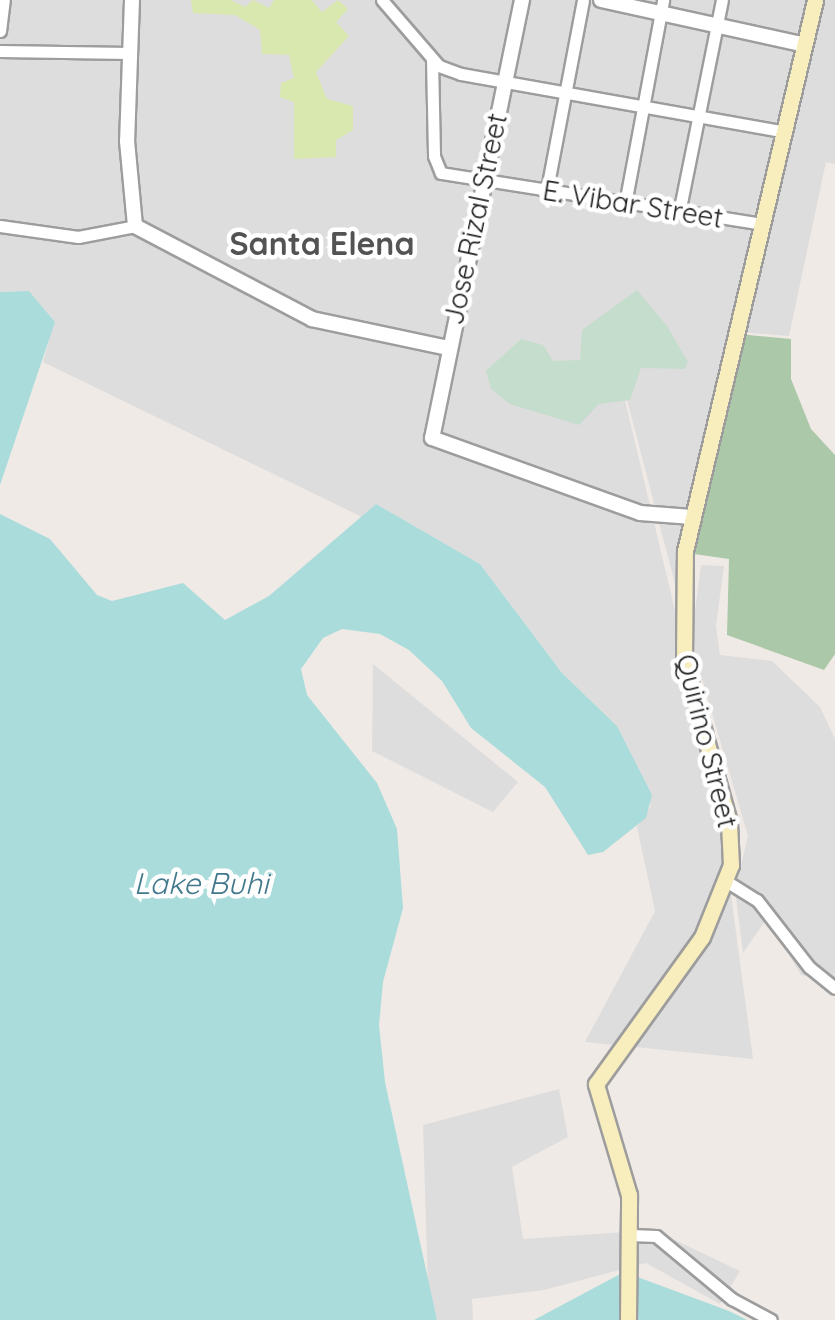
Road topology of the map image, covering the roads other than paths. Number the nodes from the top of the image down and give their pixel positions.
1 (4, 0) edge
2 (132, 0) edge
3 (382, 0) edge
4 (522, 0) edge
5 (583, 0) edge
6 (601, 0) edge
7 (722, 0) edge
8 (815, 0) edge
9 (661, 6) edge
10 (716, 26) junction
11 (0, 31) edge
12 (805, 45) junction
13 (0, 51) edge
14 (128, 53) junction
15 (432, 59) junction
16 (503, 78) junction
17 (564, 88) junction
18 (640, 103) junction
19 (698, 115) junction
20 (786, 132) junction
21 (484, 180) junction
22 (547, 189) junction
23 (624, 204) junction
24 (679, 213) junction
25 (763, 224) junction
26 (0, 226) edge
27 (135, 226) junction
28 (449, 348) junction
29 (692, 518) junction
30 (726, 881) junction
31 (835, 988) edge
32 (630, 1236) junction
33 (628, 1320) edge
34 (771, 1320) edge

1 - 11 street
2 - 14 street
3 - 15 street
4 - 16 street, Jose Rizal Street
5 - 17 street
6 - 9 street
7 - 10 street
8 - 12 main road, Quirino Street
9 - 10 street
9 - 18 street
10 - 12 street
10 - 19 street
12 - 20 main road, Quirino Street
13 - 14 street
14 - 27 street
15 - 16 street
15 - 21 street, E. Vibar Street
16 - 17 street
16 - 21 street, Jose Rizal Street
17 - 18 street
17 - 22 street
18 - 19 street
18 - 23 street
19 - 20 street
19 - 24 street
20 - 25 main road, Quirino Street
21 - 22 street, E. Vibar Street
21 - 28 street, Jose Rizal Street
22 - 23 street, E. Vibar Street
23 - 24 street, E. Vibar Street
24 - 25 street, E. Vibar Street
25 - 29 main road, Quirino Street
26 - 27 street
27 - 28 street
28 - 29 street, Jose Rizal Street
29 - 30 main road, Quirino Street
30 - 31 street
30 - 32 main road, Quirino Street
32 - 33 main road, Quirino Street
32 - 34 street

